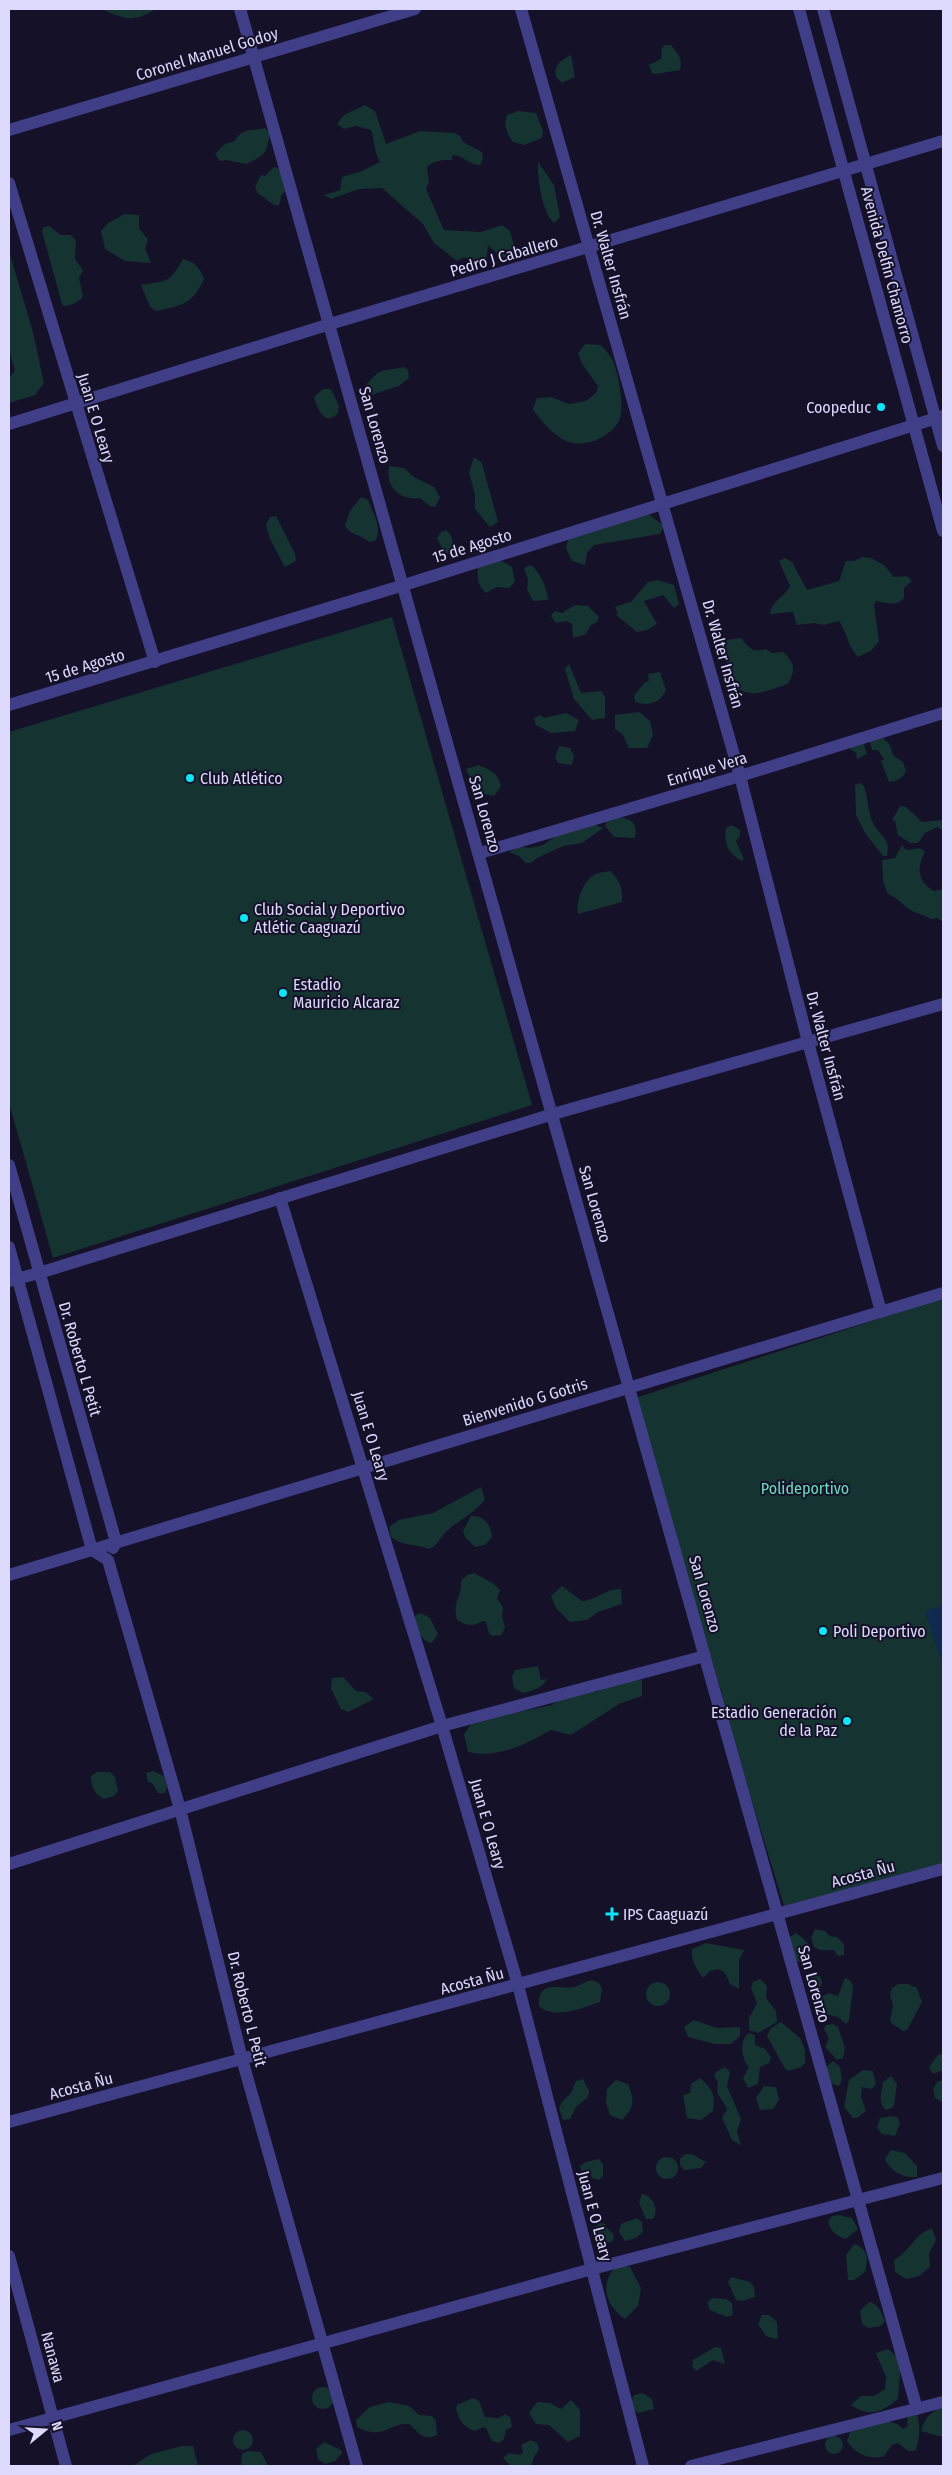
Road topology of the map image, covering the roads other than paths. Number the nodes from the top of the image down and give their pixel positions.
1 (240, 9) edge
2 (415, 9) edge
3 (521, 9) edge
4 (799, 9) edge
5 (823, 9) edge
6 (254, 57) junction
7 (9, 130) edge
8 (943, 140) edge
9 (867, 164) junction
10 (845, 170) junction
11 (9, 183) edge
12 (590, 248) junction
13 (330, 324) junction
14 (75, 405) junction
15 (939, 417) edge
16 (9, 424) edge
17 (913, 425) junction
18 (943, 446) edge
19 (663, 503) junction
20 (943, 531) edge
21 (404, 585) junction
22 (155, 662) junction
23 (9, 705) edge
24 (943, 713) edge
25 (740, 776) junction
26 (480, 853) junction
27 (943, 1004) edge
28 (808, 1042) junction
29 (553, 1114) junction
30 (9, 1165) edge
31 (280, 1198) junction
32 (9, 1247) edge
33 (39, 1273) junction
34 (13, 1279) edge
35 (943, 1293) edge
36 (881, 1312) junction
37 (630, 1387) junction
38 (364, 1467) junction
39 (116, 1542) junction
40 (92, 1550) junction
41 (108, 1560) junction
42 (9, 1575) edge
43 (705, 1656) junction
44 (442, 1726) junction
45 (180, 1809) junction
46 (9, 1864) edge
47 (943, 1869) edge
48 (777, 1914) junction
49 (518, 1985) junction
50 (242, 2059) junction
51 (9, 2122) edge
52 (943, 2178) edge
53 (858, 2200) junction
54 (9, 2256) edge
55 (592, 2270) junction
56 (323, 2345) junction
57 (943, 2402) edge
58 (917, 2409) junction
59 (53, 2417) junction
60 (9, 2430) edge
61 (66, 2466) edge
62 (357, 2466) edge
63 (643, 2466) edge
64 (690, 2466) edge

1 - 6 street, San Lorenzo
2 - 6 street, Coronel Manuel Godoy
3 - 12 street, Dr. Walter Insfrán
4 - 10 street, Avenida Delfin Chamorro
5 - 9 street, Avenida Delfin Chamorro
6 - 7 street, Coronel Manuel Godoy
6 - 13 street, San Lorenzo
8 - 9 street, Pedro J Caballero
9 - 10 street, Pedro J Caballero
9 - 15 street, Avenida Delfin Chamorro
10 - 12 street, Pedro J Caballero
10 - 17 street, Avenida Delfin Chamorro
11 - 14 street, Juan E O Leary
12 - 13 street, Pedro J Caballero
12 - 19 street, Dr. Walter Insfrán
13 - 14 street, Pedro J Caballero
13 - 21 street, San Lorenzo
14 - 16 street, Pedro J Caballero
14 - 22 street, Juan E O Leary
15 - 17 street, 15 de Agosto
15 - 18 street, Avenida Delfin Chamorro
17 - 19 street, 15 de Agosto
17 - 20 street, Avenida Delfin Chamorro
19 - 21 street, 15 de Agosto
19 - 25 street, Dr. Walter Insfrán
21 - 22 street, 15 de Agosto
21 - 26 street, San Lorenzo
22 - 23 street, 15 de Agosto
24 - 25 street, Enrique Vera
25 - 26 street, Enrique Vera
25 - 28 street, Dr. Walter Insfrán
26 - 29 street, San Lorenzo
27 - 28 street
28 - 29 street
28 - 36 street, Dr. Walter Insfrán
29 - 31 street
29 - 37 street, San Lorenzo
30 - 33 street, Dr. Roberto L Petit
31 - 33 street
31 - 38 street, Juan E O Leary
32 - 34 street
33 - 34 street
33 - 39 street, Dr. Roberto L Petit
34 - 40 street
35 - 36 street, Bienvenido G Gotris
36 - 37 street, Bienvenido G Gotris
37 - 38 street, Bienvenido G Gotris
37 - 43 street, San Lorenzo
38 - 39 street, Bienvenido G Gotris
38 - 44 street, Juan E O Leary
39 - 40 street, Bienvenido G Gotris
39 - 41 street
40 - 41 street
40 - 42 street, Bienvenido G Gotris
41 - 45 street, Dr. Roberto L Petit
43 - 44 street
43 - 48 street, San Lorenzo
44 - 45 street
44 - 49 street, Juan E O Leary
45 - 46 street
45 - 50 street, Dr. Roberto L Petit
47 - 48 street, Acosta Ñu
48 - 49 street, Acosta Ñu
48 - 53 street, San Lorenzo
49 - 50 street, Acosta Ñu
49 - 55 street, Juan E O Leary
50 - 51 street, Acosta Ñu
50 - 56 street, Dr. Roberto L Petit
52 - 53 street
53 - 55 street
53 - 58 street, San Lorenzo
54 - 59 street, Nanawa
55 - 56 street
55 - 63 street, Juan E O Leary
56 - 59 street
56 - 62 street, Dr. Roberto L Petit
57 - 58 street
58 - 64 street
59 - 60 street
59 - 61 street, Nanawa

